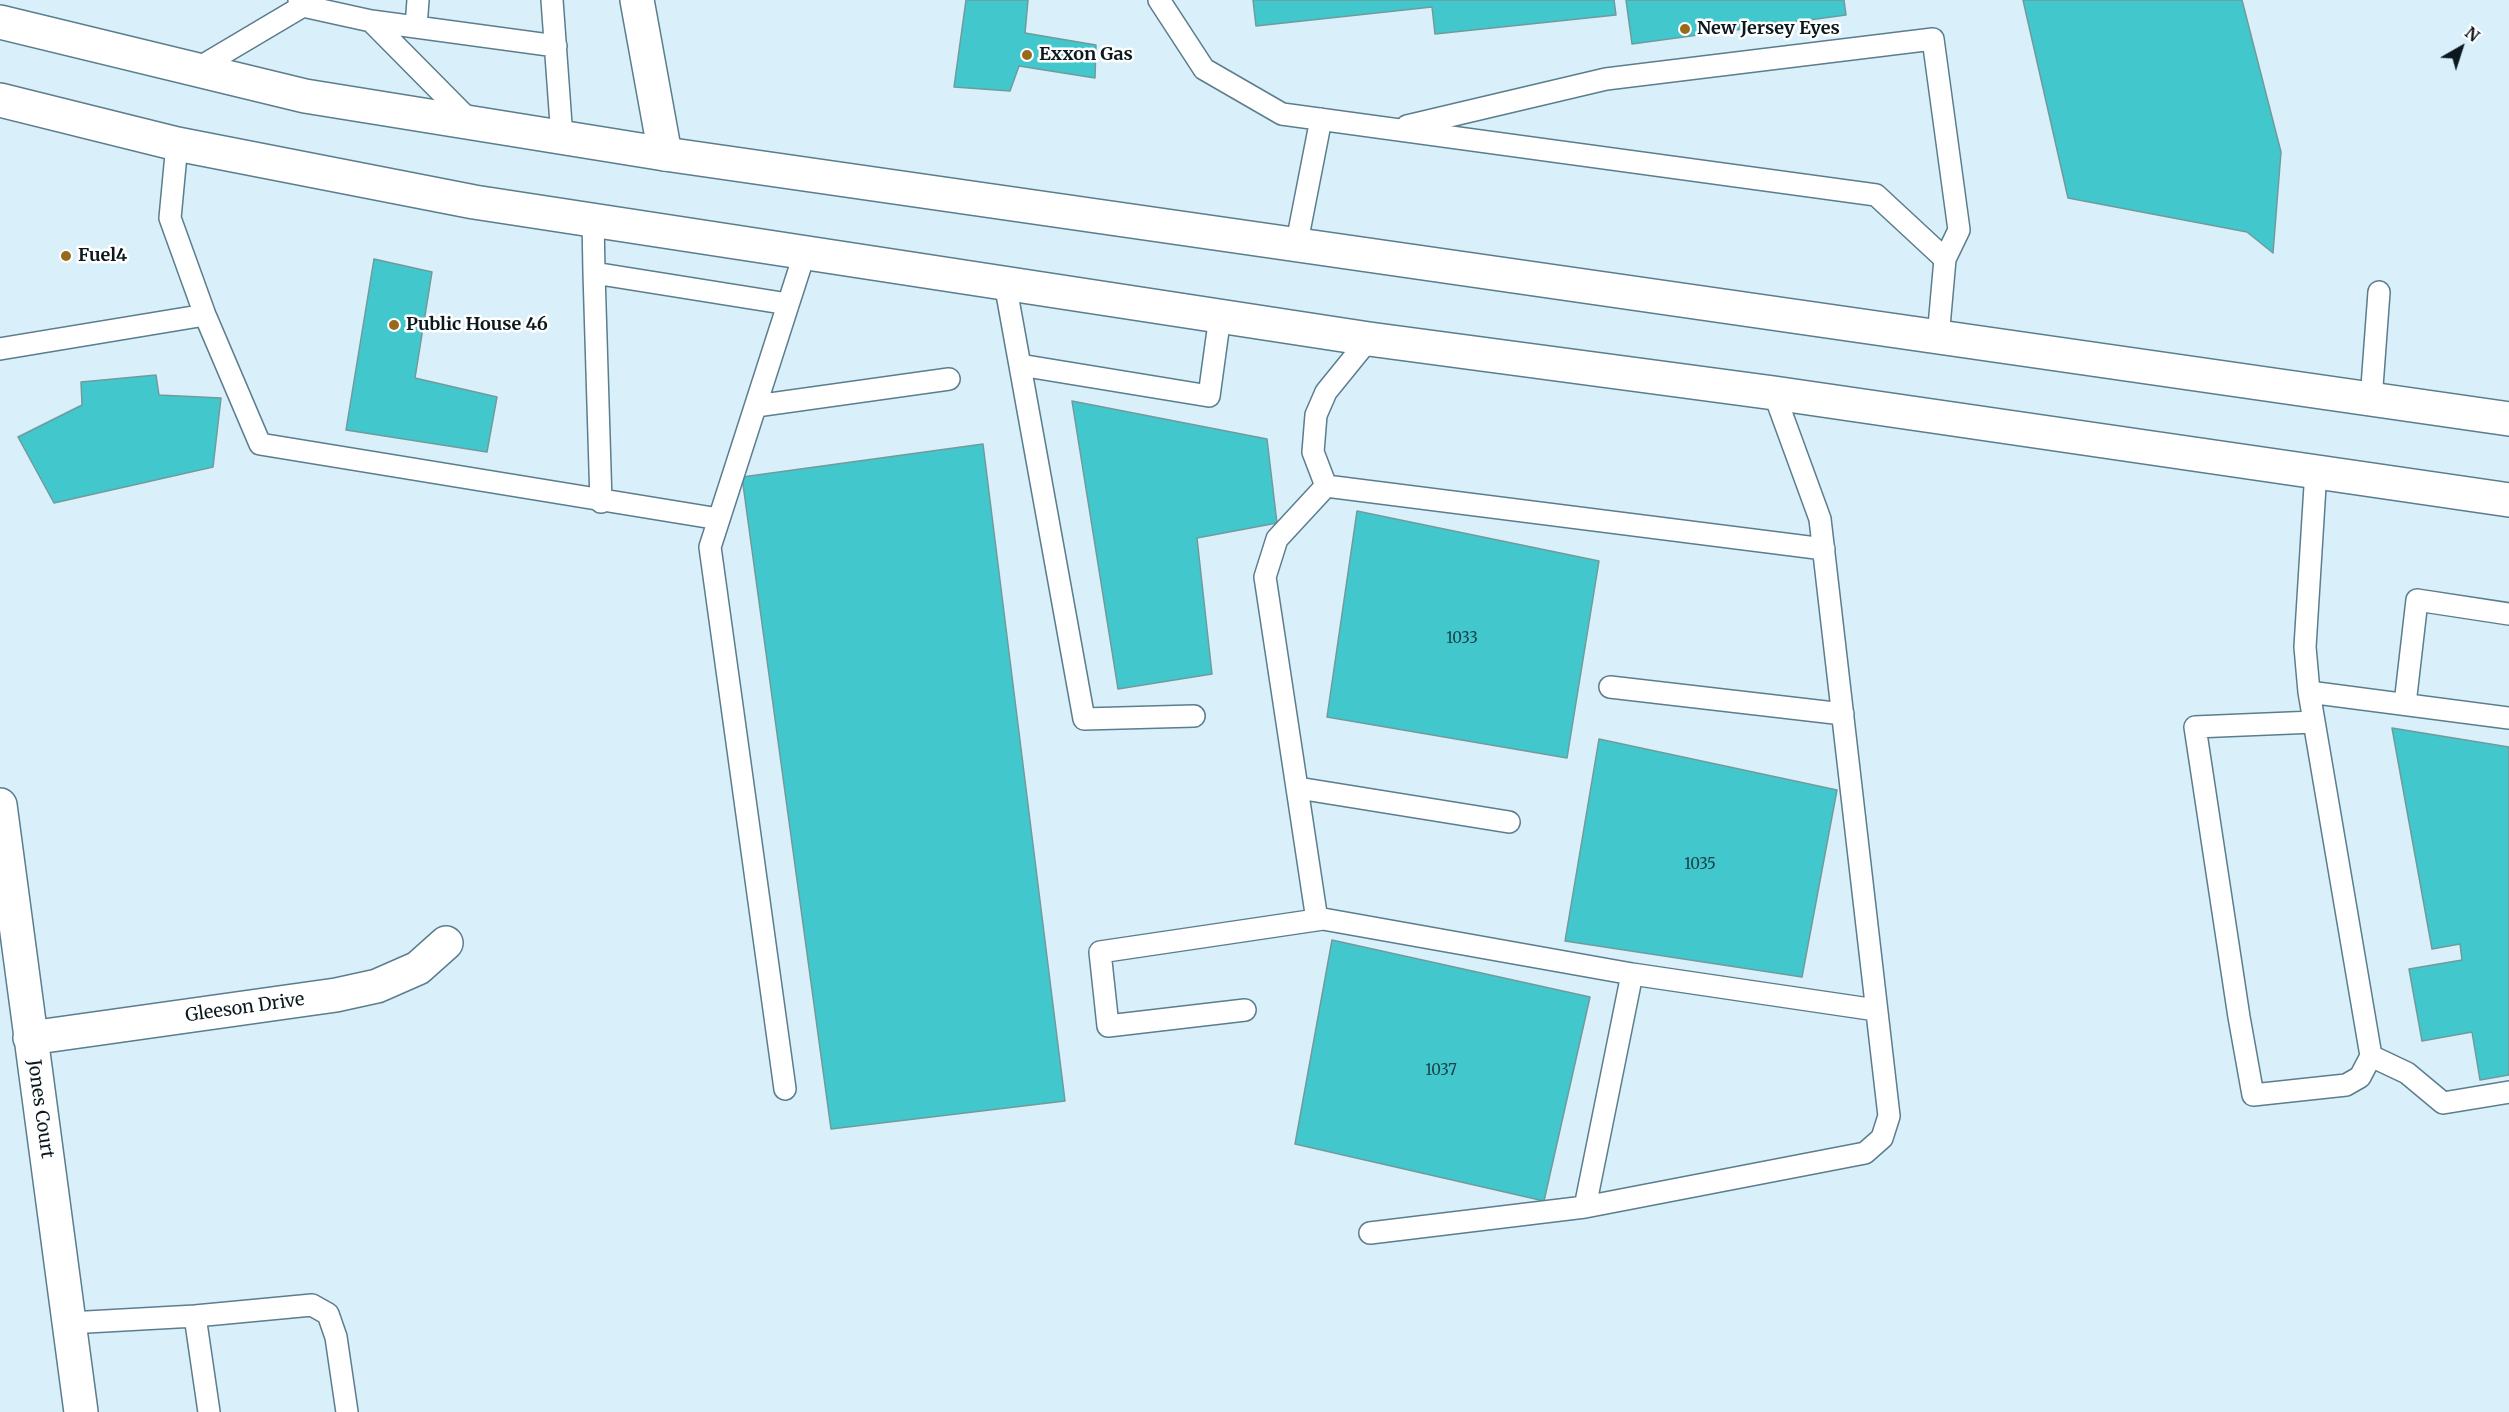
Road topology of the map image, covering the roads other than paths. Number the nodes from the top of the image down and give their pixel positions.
1 (418, 0) edge
2 (552, 0) edge
3 (637, 0) edge
4 (1159, 0) edge
5 (301, 3) edge
6 (370, 21) junction
7 (0, 22) edge
8 (416, 27) junction
9 (556, 46) junction
10 (195, 70) junction
11 (0, 100) edge
12 (1321, 119) junction
13 (472, 124) junction
14 (1395, 129) junction
15 (562, 138) junction
16 (177, 144) junction
17 (665, 154) junction
18 (593, 219) junction
19 (1296, 247) junction
20 (805, 252) junction
21 (1945, 259) junction
22 (594, 273) junction
23 (1005, 283) junction
24 (2379, 292) dead end
25 (788, 304) junction
26 (205, 315) junction
27 (1220, 316) junction
28 (1938, 338) junction
29 (1369, 339) junction
30 (0, 349) edge
31 (1020, 364) junction
32 (949, 380) dead end
33 (1774, 393) junction
34 (2371, 400) junction
35 (756, 406) junction
36 (2509, 419) edge
37 (2316, 470) junction
38 (1326, 486) junction
39 (2509, 500) edge
40 (601, 502) junction
41 (719, 519) junction
42 (1824, 549) junction
43 (2509, 614) edge
44 (1610, 687) dead end
45 (2309, 692) junction
46 (2405, 704) junction
47 (1843, 714) junction
48 (1194, 716) dead end
49 (2509, 718) edge
50 (2314, 722) junction
51 (1298, 788) junction
52 (0, 805) edge
53 (1509, 822) dead end
54 (1317, 920) junction
55 (446, 943) dead end
56 (1632, 974) junction
57 (1245, 1010) dead end
58 (1876, 1010) junction
59 (30, 1038) junction
60 (2371, 1056) junction
61 (785, 1089) dead end
62 (2509, 1092) edge
63 (1585, 1207) junction
64 (1370, 1233) dead end
65 (195, 1316) junction
66 (69, 1323) junction
67 (81, 1412) edge
68 (209, 1412) edge
69 (347, 1412) edge

1 - 8 lane
2 - 9 lane
3 - 17 main road
4 - 12 lane
5 - 6 lane
5 - 10 lane
6 - 8 lane
6 - 13 lane
7 - 10 main road
8 - 9 lane
9 - 15 lane
10 - 13 main road
11 - 16 main road
12 - 14 lane
12 - 19 lane
13 - 15 main road
14 - 21 lane
14 - 21 lane
15 - 17 main road
16 - 18 main road
16 - 26 lane
17 - 19 main road
18 - 20 main road
18 - 22 lane
19 - 28 main road
20 - 23 main road
20 - 25 lane
21 - 28 lane
22 - 25 lane
22 - 40 lane
23 - 27 main road
23 - 31 lane
24 - 34 lane
25 - 35 lane
26 - 30 lane
26 - 40 lane
27 - 29 main road
27 - 31 lane
28 - 34 main road
29 - 33 main road
29 - 38 lane
31 - 48 lane
32 - 35 lane
33 - 37 main road
33 - 42 lane
34 - 36 main road
35 - 41 lane
37 - 39 main road
37 - 45 lane
38 - 42 lane
38 - 51 lane
40 - 41 lane
41 - 61 lane
42 - 47 lane
43 - 46 lane
44 - 47 lane
45 - 46 lane
45 - 50 lane
46 - 49 lane
47 - 58 lane
50 - 60 lane
50 - 60 lane
51 - 53 lane
51 - 54 lane
52 - 59 main road, Jones Court
54 - 56 lane
54 - 57 lane
55 - 59 main road, Gleeson Drive
56 - 58 lane
56 - 63 lane
58 - 63 lane
59 - 66 main road, Jones Court
60 - 62 lane
63 - 64 lane
65 - 66 lane
65 - 68 lane
65 - 69 lane
66 - 67 main road, Jones Court

